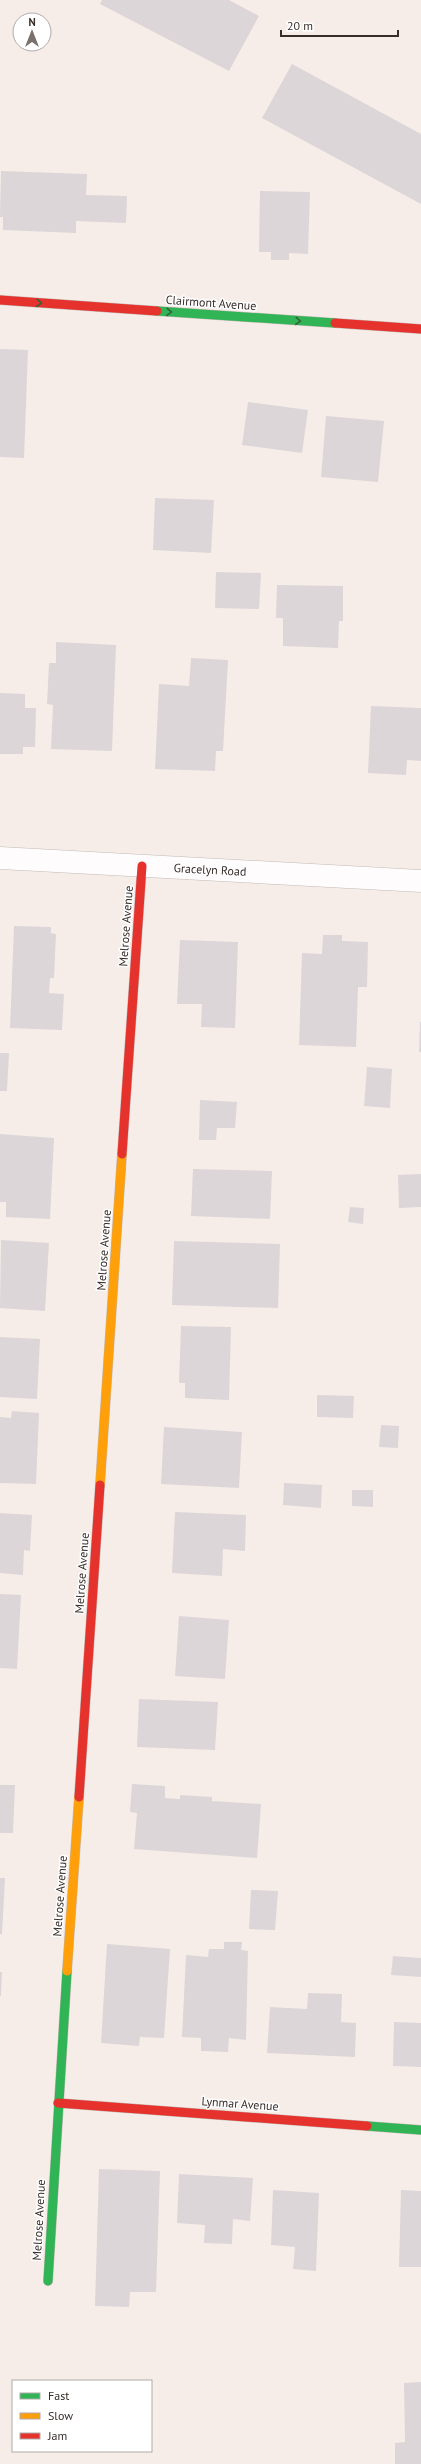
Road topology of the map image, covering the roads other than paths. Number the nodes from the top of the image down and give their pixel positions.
1 (0, 300) edge
2 (421, 329) edge
3 (0, 858) edge
4 (142, 866) junction
5 (421, 881) edge
6 (58, 2103) junction
7 (421, 2130) edge
8 (48, 2281) dead end

1 -> 2 street, Clairmont Avenue
3 - 4 street, Gracelyn Road
4 - 5 street, Gracelyn Road
4 - 6 street, Melrose Avenue
6 - 7 street, Lynmar Avenue
6 - 8 street, Melrose Avenue

